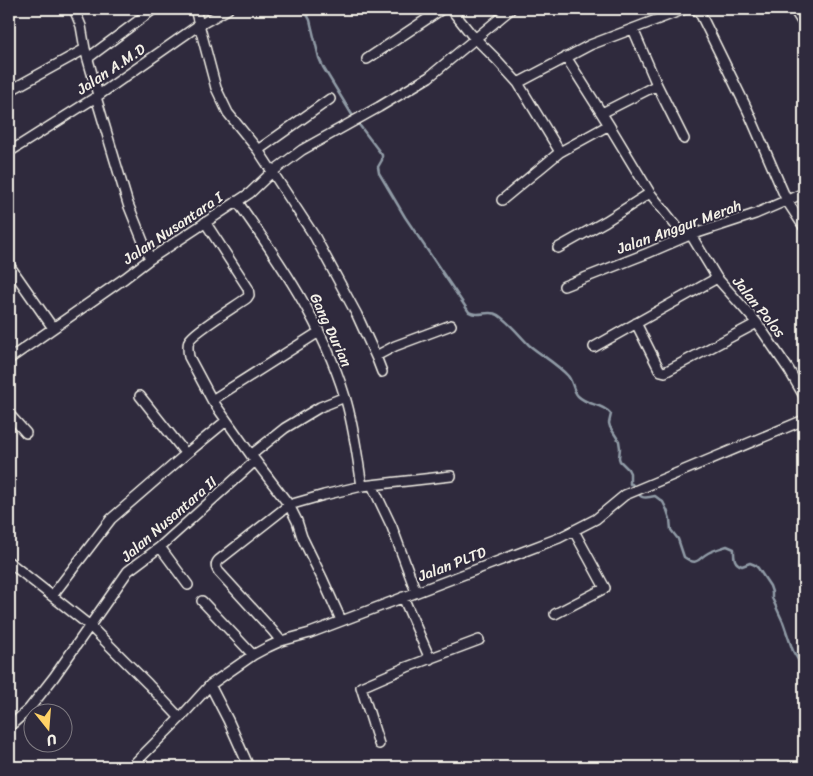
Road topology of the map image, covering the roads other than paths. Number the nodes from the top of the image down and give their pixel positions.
1 (74, 9) edge
2 (154, 9) edge
3 (195, 9) edge
4 (228, 9) edge
5 (442, 9) edge
6 (451, 9) edge
7 (511, 9) edge
8 (685, 9) edge
9 (695, 9) edge
10 (794, 9) edge
11 (804, 24) edge
12 (199, 26) junction
13 (633, 29) junction
14 (476, 39) junction
15 (87, 53) junction
16 (566, 57) junction
17 (367, 59) dead end
18 (518, 83) junction
19 (657, 85) junction
20 (9, 91) edge
21 (97, 96) junction
22 (330, 98) dead end
23 (602, 113) junction
24 (610, 125) junction
25 (684, 139) dead end
26 (258, 150) junction
27 (9, 152) edge
28 (560, 152) junction
29 (272, 172) junction
30 (650, 193) junction
31 (804, 193) edge
32 (502, 200) dead end
33 (237, 201) junction
34 (786, 201) junction
35 (205, 222) junction
36 (804, 227) edge
37 (688, 236) junction
38 (558, 248) dead end
39 (150, 259) junction
40 (9, 265) edge
41 (717, 278) junction
42 (564, 286) dead end
43 (636, 323) junction
44 (757, 323) junction
45 (451, 325) dead end
46 (53, 328) junction
47 (319, 332) junction
48 (594, 347) dead end
49 (376, 356) junction
50 (9, 360) edge
51 (382, 372) dead end
52 (140, 396) dead end
53 (804, 396) edge
54 (345, 397) junction
55 (212, 400) junction
56 (9, 414) edge
57 (804, 420) edge
58 (226, 421) junction
59 (26, 433) dead end
60 (186, 454) junction
61 (253, 458) junction
62 (450, 476) dead end
63 (367, 486) junction
64 (289, 505) junction
65 (574, 530) junction
66 (160, 547) junction
67 (9, 562) edge
68 (188, 585) dead end
69 (416, 592) junction
70 (52, 596) junction
71 (403, 597) junction
72 (202, 601) dead end
73 (555, 614) dead end
74 (341, 620) junction
75 (90, 626) junction
76 (479, 640) dead end
77 (280, 641) junction
78 (253, 655) junction
79 (430, 659) junction
80 (210, 685) junction
81 (180, 718) junction
82 (9, 726) edge
83 (378, 744) dead end
84 (131, 767) edge
85 (249, 767) edge

1 - 15 street
2 - 15 street
3 - 12 street
4 - 12 street, Jalan A.M.D
5 - 17 street
6 - 14 street
7 - 14 street, Jalan Nusantara I
8 - 13 street
9 - 34 street
10 - 11 street
12 - 21 street, Jalan A.M.D
12 - 26 street
13 - 16 street
13 - 19 street
14 - 18 street
14 - 29 street, Jalan Nusantara I
15 - 20 street
15 - 21 street
16 - 18 street
16 - 23 street, Jalan Polos
18 - 28 street
19 - 23 street
19 - 25 street
21 - 27 street, Jalan A.M.D
21 - 39 street
22 - 26 street
23 - 24 street, Jalan Polos
24 - 28 street
24 - 30 street, Jalan Polos
26 - 29 street
28 - 32 street
29 - 33 street, Jalan Nusantara I
29 - 49 street
30 - 37 street, Jalan Polos
30 - 38 street
31 - 34 street, Jalan Anggur Merah
33 - 35 street, Jalan Nusantara I
33 - 47 street, Gang Durian
34 - 36 street
34 - 37 street, Jalan Anggur Merah
35 - 39 street, Jalan Nusantara I
35 - 55 street
37 - 41 street, Jalan Polos
37 - 42 street, Jalan Anggur Merah
39 - 46 street, Jalan Nusantara I
40 - 46 street
41 - 43 street
41 - 44 street, Jalan Polos
43 - 44 street
43 - 48 street
44 - 53 street, Jalan Polos
45 - 49 street
46 - 50 street, Jalan Nusantara I
47 - 54 street, Gang Durian
47 - 55 street
49 - 51 street
52 - 60 street
54 - 61 street, Jalan Nusantara II
54 - 63 street, Gang Durian
55 - 58 street
56 - 59 street
57 - 65 street, Jalan PLTD
58 - 60 street
58 - 61 street
60 - 70 street
61 - 64 street
61 - 66 street, Jalan Nusantara II
62 - 63 street
63 - 64 street
63 - 69 street, Gang Durian
64 - 74 street
64 - 77 street
65 - 69 street, Jalan PLTD
65 - 73 street
66 - 68 street
66 - 75 street, Jalan Nusantara II
67 - 70 street
69 - 71 street, Jalan PLTD
70 - 75 street
71 - 74 street, Jalan PLTD
71 - 79 street
72 - 78 street
74 - 77 street, Jalan PLTD
75 - 81 street
75 - 82 street, Jalan Nusantara II
76 - 79 street
77 - 78 street, Jalan PLTD
78 - 80 street, Jalan PLTD
79 - 83 street
80 - 81 street, Jalan PLTD
80 - 85 street
81 - 84 street, Jalan PLTD

